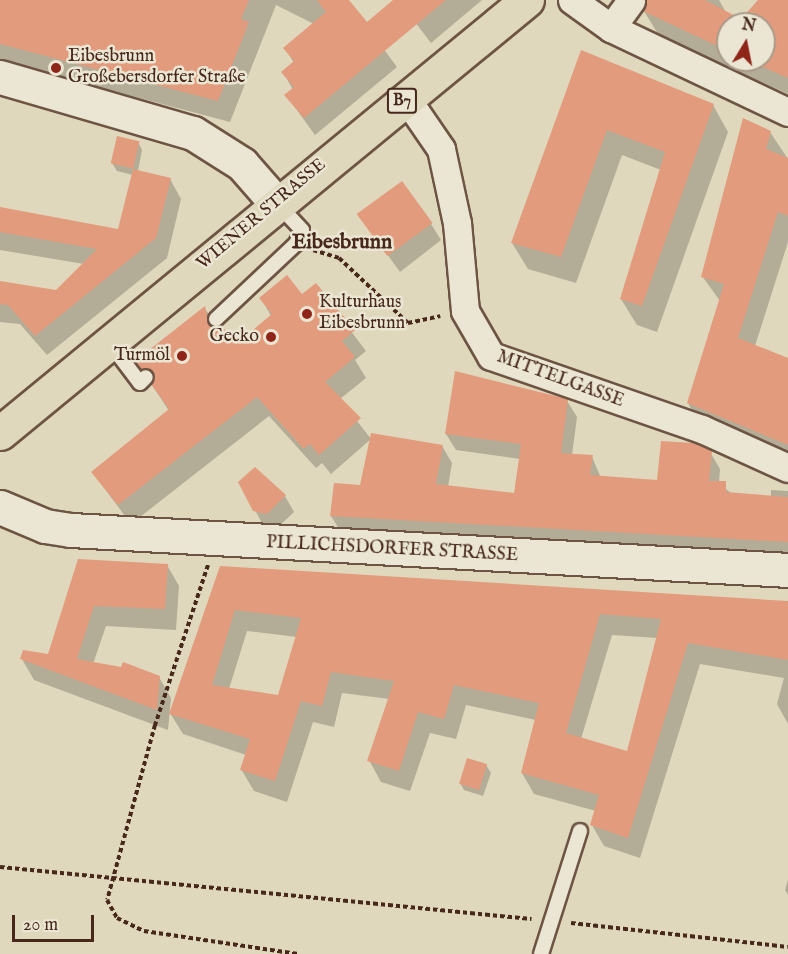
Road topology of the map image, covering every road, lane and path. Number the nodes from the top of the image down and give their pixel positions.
1 (527, 0) edge
2 (572, 0) edge
3 (631, 0) edge
4 (611, 28) junction
5 (0, 77) edge
6 (406, 98) junction
7 (788, 112) edge
8 (286, 212) junction
9 (296, 244) junction
10 (465, 311) junction
11 (216, 319) dead end
12 (109, 342) junction
13 (146, 377) dead end
14 (0, 433) edge
15 (788, 468) edge
16 (0, 507) edge
17 (216, 539) junction
18 (788, 570) edge
19 (580, 831) dead end
20 (0, 867) edge
21 (110, 878) junction
22 (548, 921) junction
23 (788, 947) edge
24 (298, 954) edge
25 (541, 954) edge

1 - 6 main road, WIENER STRASSE / B7
2 - 4 street
3 - 4 street
4 - 7 street
5 - 8 main road
6 - 8 main road, WIENER STRASSE / B7
6 - 10 street, MITTELGASSE
8 - 9 lane
8 - 12 main road, WIENER STRASSE / B7
9 - 10 path
9 - 11 lane
10 - 15 street, MITTELGASSE
12 - 13 lane
12 - 14 main road, WIENER STRASSE / B7
16 - 17 main road, PILLICHSDORFER STRASSE
17 - 18 main road, PILLICHSDORFER STRASSE
17 - 21 path
19 - 22 lane
20 - 21 path
21 - 22 path
21 - 24 path
22 - 23 path
22 - 25 lane

